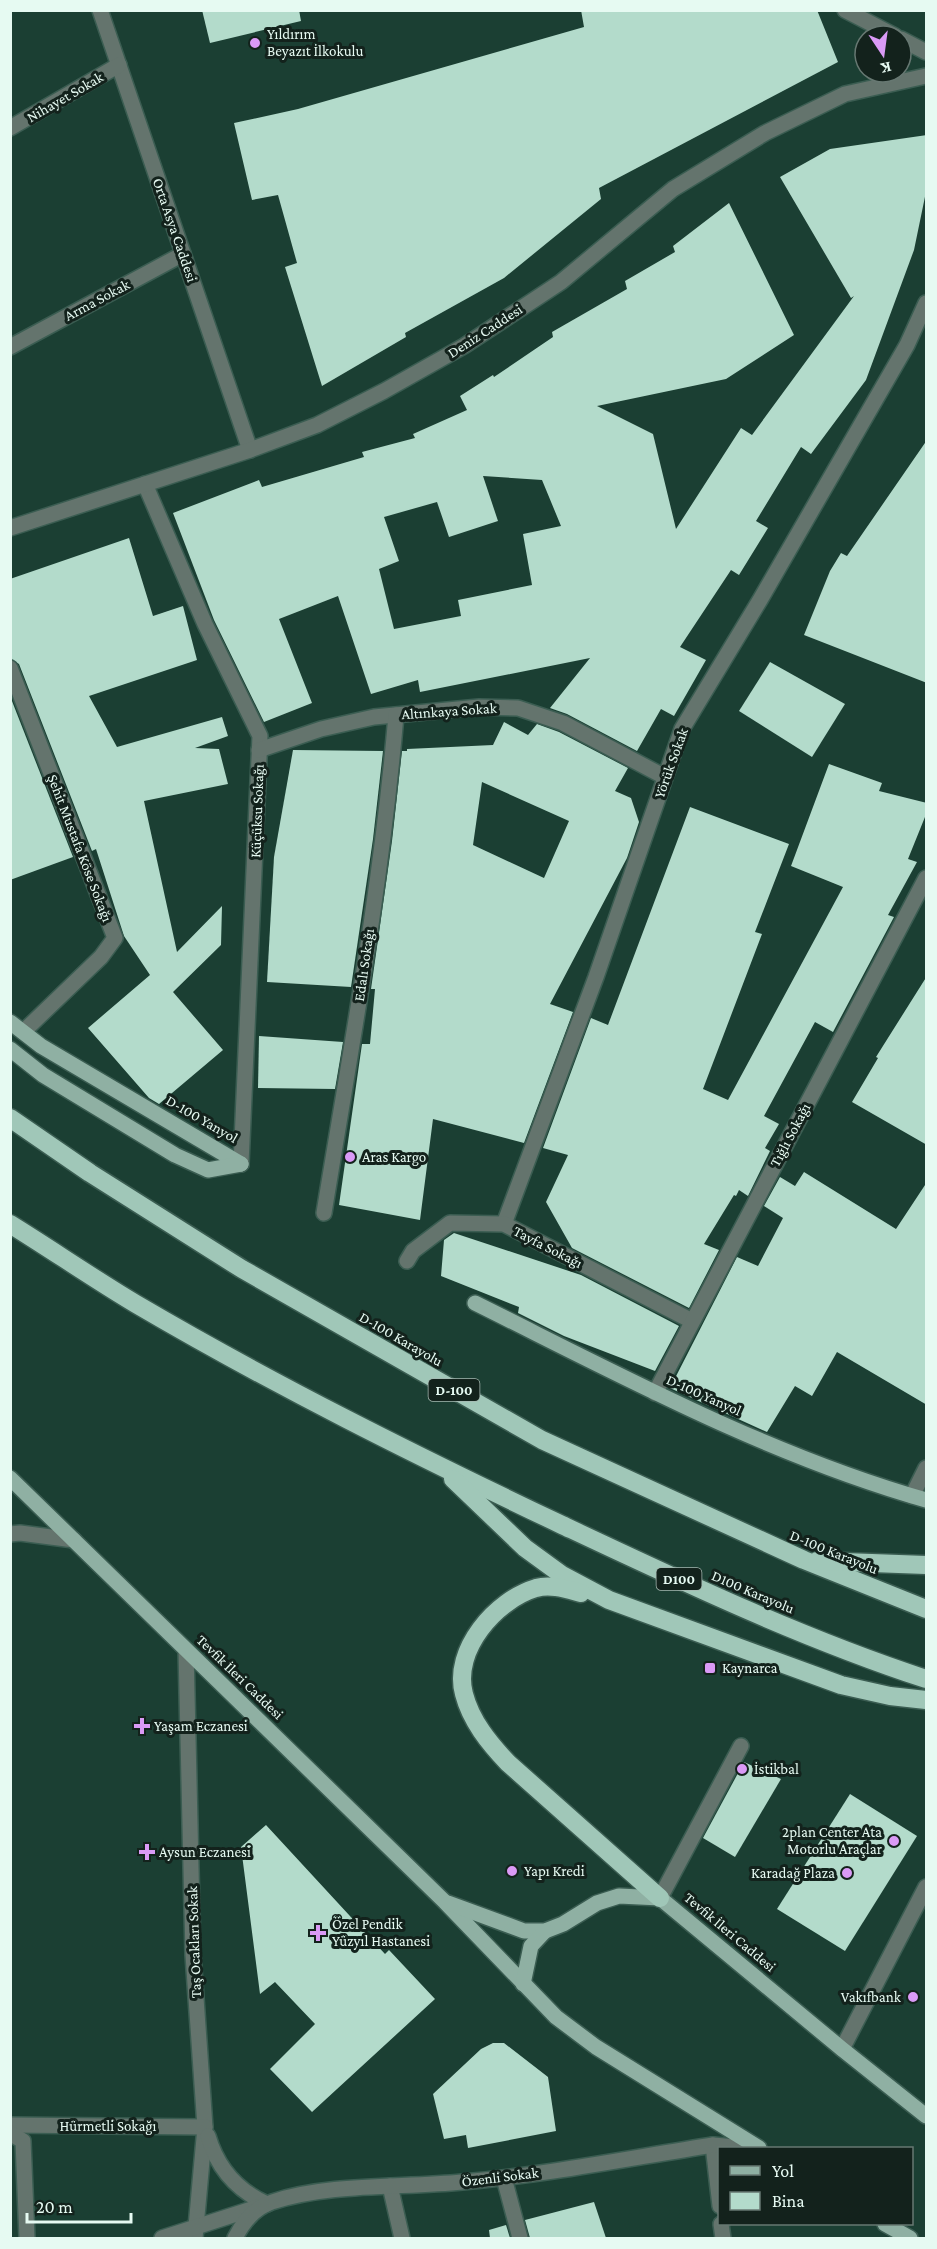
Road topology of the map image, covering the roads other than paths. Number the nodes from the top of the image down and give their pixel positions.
1 (100, 10) edge
2 (845, 10) edge
3 (872, 24) edge
4 (913, 45) edge
5 (927, 52) edge
6 (119, 65) junction
7 (927, 76) edge
8 (10, 128) edge
9 (183, 254) junction
10 (926, 305) edge
11 (10, 347) edge
12 (250, 450) junction
13 (146, 484) junction
14 (10, 528) edge
15 (10, 668) edge
16 (396, 715) junction
17 (259, 750) junction
18 (665, 777) junction
19 (927, 878) edge
20 (10, 1022) edge
21 (23, 1032) junction
22 (10, 1049) edge
23 (10, 1118) edge
24 (242, 1164) junction
25 (324, 1213) dead end
26 (10, 1224) edge
27 (504, 1224) junction
28 (407, 1262) dead end
29 (475, 1303) dead end
30 (692, 1321) junction
31 (655, 1393) junction
32 (438, 1466) junction
33 (927, 1468) edge
34 (10, 1478) edge
35 (919, 1498) edge
36 (10, 1534) edge
37 (74, 1540) junction
38 (804, 1560) junction
39 (927, 1565) edge
40 (609, 1600) junction
41 (927, 1609) edge
42 (186, 1650) junction
43 (927, 1679) edge
44 (927, 1700) edge
45 (741, 1746) dead end
46 (927, 1887) edge
47 (660, 1898) junction
48 (445, 1902) junction
49 (545, 1931) junction
50 (523, 1984) junction
51 (842, 2049) junction
52 (927, 2116) edge
53 (10, 2125) edge
54 (205, 2127) junction
55 (10, 2133) edge
56 (713, 2145) junction
57 (737, 2147) edge
58 (757, 2147) edge
59 (504, 2178) junction
60 (390, 2186) junction
61 (718, 2189) edge
62 (261, 2207) junction
63 (888, 2225) edge
64 (196, 2233) edge
65 (27, 2238) edge
66 (162, 2238) edge
67 (235, 2238) edge
68 (402, 2238) edge
69 (520, 2238) edge
70 (910, 2238) edge

1 - 6 street, Orta Asya Caddesi
2 - 3 street
4 - 5 street
6 - 8 street, Nihayet Sokak
6 - 9 street, Orta Asya Caddesi
7 - 12 street, Deniz Caddesi
9 - 11 street, Arma Sokak
9 - 12 street, Orta Asya Caddesi
10 - 18 street, Yörük Sokak
12 - 13 street, Deniz Caddesi
13 - 14 street, Deniz Caddesi
13 - 17 street, Küçüksu Sokağı
15 - 21 street, Şehit Mustafa Köse Sokağı
16 - 17 street, Altınkaya Sokak
16 - 18 street, Altınkaya Sokak
16 - 25 street, Edalı Sokağı
17 - 24 street, Küçüksu Sokağı
18 - 27 street, Yörük Sokak
19 - 30 street, Tığlı Sokağı
20 - 21 main road, D-100 Yanyol
21 - 24 main road, D-100 Yanyol
22 - 24 main road, D-100 Yanyol
23 - 38 highway, D-100 Karayolu / D-100
26 - 32 highway
27 - 28 street, Tayfa Sokağı
27 - 30 street, Tayfa Sokağı
29 - 31 main road, D-100 Yanyol
30 - 31 street, Tığlı Sokağı
31 - 35 main road, D-100 Yanyol
32 - 40 highway
32 - 43 highway, D100 Karayolu / D100
33 - 35 street
34 - 37 main road, Tevfik İleri Caddesi
36 - 37 street
37 - 42 main road, Tevfik İleri Caddesi
38 - 39 highway
38 - 41 highway, D-100 Karayolu / D-100
40 - 44 highway
40 - 47 highway
42 - 48 main road, Tevfik İleri Caddesi
42 - 54 street, Taş Ocakları Sokak
45 - 47 street
46 - 51 street
47 - 49 main road, Tevfik İleri Caddesi
47 - 51 main road, Tevfik İleri Caddesi
48 - 49 main road, Tevfik İleri Caddesi
48 - 50 main road, Tevfik İleri Caddesi
49 - 50 main road
50 - 58 main road, Tevfik İleri Caddesi
51 - 52 main road, Tevfik İleri Caddesi
53 - 54 street, Hürmetli Sokağı
54 - 62 street
54 - 64 street
55 - 65 street
56 - 57 street, Özenli Sokak
56 - 59 street, Özenli Sokak
56 - 61 street
59 - 60 street, Özenli Sokak
59 - 69 street
60 - 62 street, Özenli Sokak
60 - 68 street
62 - 64 street, Özenli Sokak
62 - 67 street
63 - 70 main road
64 - 66 street, Özenli Sokak

